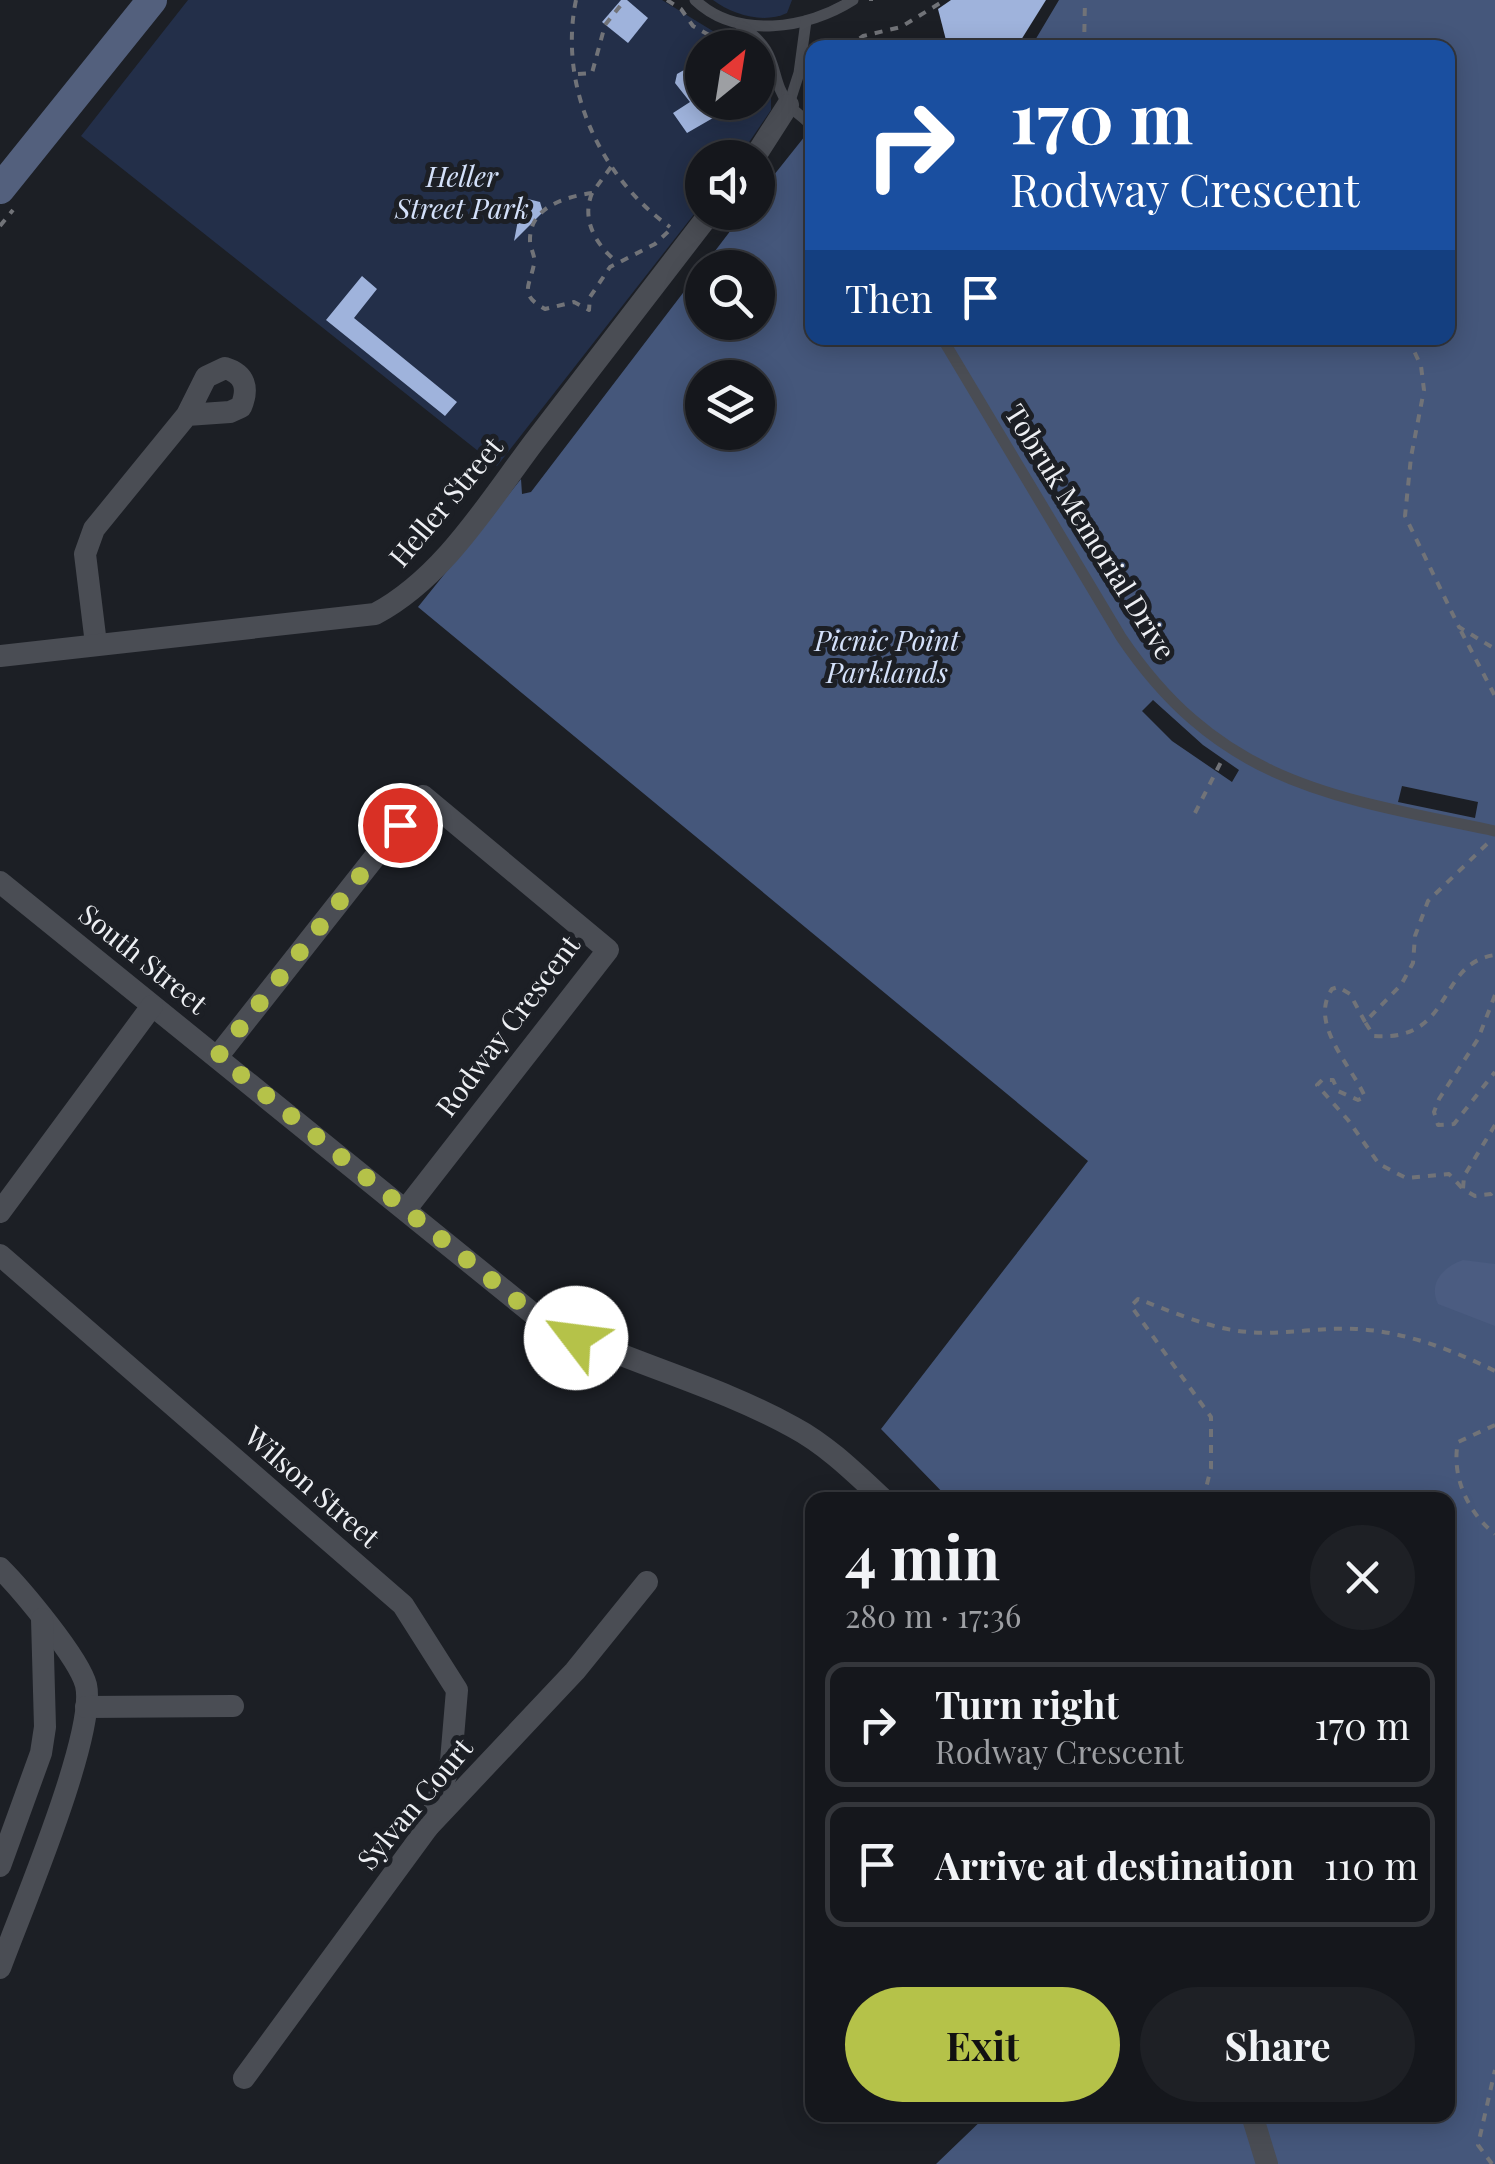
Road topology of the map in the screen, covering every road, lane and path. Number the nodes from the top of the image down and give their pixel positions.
1 (152, 0) edge
2 (576, 0) edge
3 (625, 0) edge
4 (667, 0) edge
5 (695, 0) edge
6 (871, 0) edge
7 (945, 0) edge
8 (1085, 0) edge
9 (857, 3) edge
10 (806, 21) junction
11 (740, 26) junction
12 (700, 30) edge
13 (857, 40) edge
14 (1084, 40) edge
15 (576, 74) junction
16 (788, 105) junction
17 (805, 121) edge
18 (766, 140) edge
19 (611, 167) junction
20 (6, 168) edge
21 (592, 193) junction
22 (679, 219) dead end
23 (672, 228) junction
24 (697, 230) edge
25 (619, 263) junction
26 (946, 345) edge
27 (1411, 345) edge
28 (187, 415) dead end
29 (1459, 627) junction
30 (96, 644) junction
31 (1495, 649) edge
32 (0, 656) edge
33 (1495, 696) edge
34 (1228, 749) junction
35 (1196, 813) dead end
36 (1495, 835) edge
37 (0, 882) edge
38 (1495, 955) edge
39 (1495, 996) edge
40 (152, 1006) junction
41 (1365, 1022) junction
42 (218, 1056) junction
43 (1495, 1072) edge
44 (1495, 1125) edge
45 (1463, 1189) junction
46 (1495, 1190) edge
47 (406, 1209) junction
48 (0, 1212) edge
49 (0, 1255) edge
50 (1495, 1371) edge
51 (1495, 1425) edge
52 (876, 1492) edge
53 (1205, 1492) edge
54 (1495, 1534) edge
55 (0, 1568) edge
56 (648, 1582) dead end
57 (42, 1618) junction
58 (233, 1706) dead end
59 (86, 1707) junction
60 (428, 1827) junction
61 (0, 1866) edge
62 (0, 1968) edge
63 (1495, 2070) edge
64 (244, 2078) dead end
65 (1254, 2122) edge
66 (1267, 2164) edge
67 (1492, 2164) edge

1 - 20 street
2 - 15 path
3 - 15 path
4 - 12 path
5 - 11 lane
6 - 9 path
7 - 13 path
8 - 14 path
9 - 10 lane
10 - 11 lane
10 - 16 lane
11 - 16 lane
15 - 19 path
16 - 17 lane
16 - 18 street
19 - 21 path
19 - 23 path
21 - 25 path
21 - 25 path
22 - 23 path
23 - 25 path
24 - 30 street, Heller Street
26 - 34 lane, Tobruk Memorial Drive
27 - 29 path
28 - 30 street
29 - 31 path
29 - 33 path
30 - 32 street, Heller Street
34 - 35 path
34 - 36 lane, Tobruk Memorial Drive
36 - 41 path
37 - 40 street, South Street
38 - 41 path
39 - 43 path
40 - 42 street, South Street
40 - 48 street
41 - 45 path
42 - 47 street, South Street
42 - 47 street, Rodway Crescent
44 - 45 path
45 - 46 path
47 - 52 street, South Street
49 - 60 street, Wilson Street
50 - 53 path
51 - 54 path
55 - 57 street
56 - 60 street, Sylvan Court
57 - 59 street
57 - 61 street
58 - 59 street
59 - 62 street
60 - 64 street, Sylvan Court
63 - 67 path
65 - 66 street

